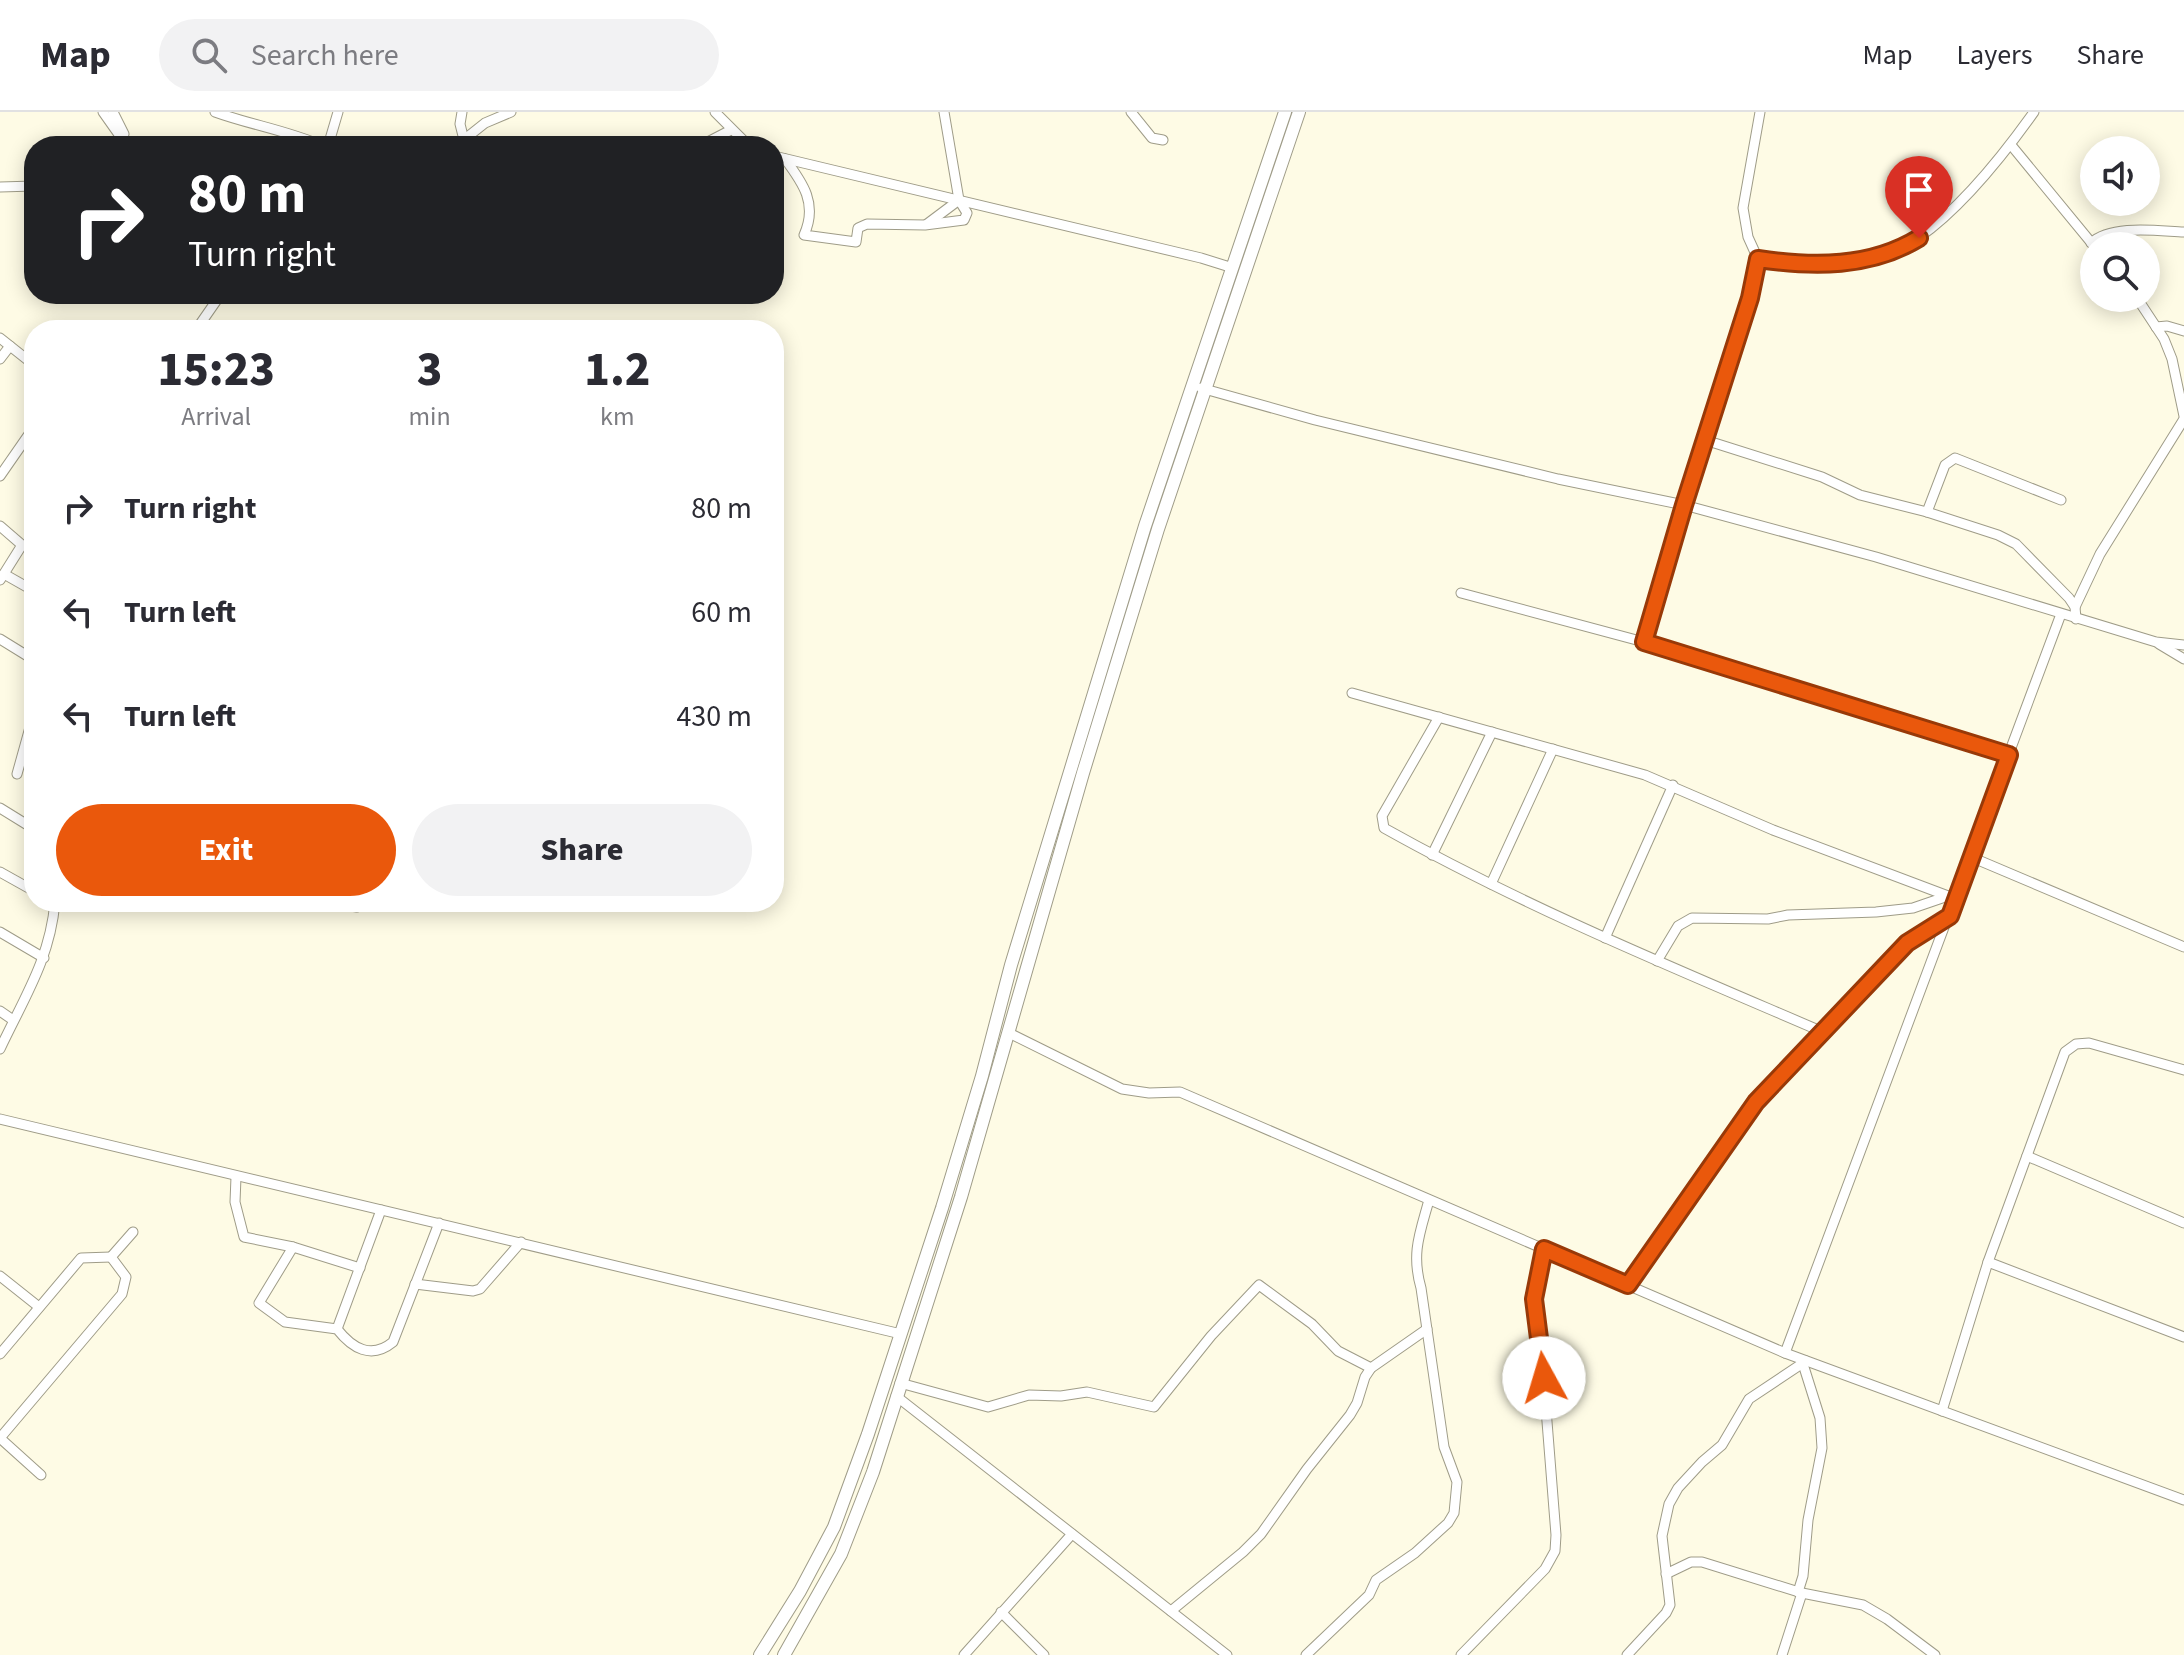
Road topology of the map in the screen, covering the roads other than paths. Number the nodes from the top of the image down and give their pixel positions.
1 (103, 112) edge
2 (113, 112) edge
3 (215, 112) edge
4 (338, 112) edge
5 (462, 112) edge
6 (511, 112) edge
7 (715, 112) edge
8 (944, 112) edge
9 (1131, 112) edge
10 (1285, 112) edge
11 (1299, 112) edge
12 (1760, 112) edge
13 (2034, 112) edge
14 (731, 130) junction
15 (121, 136) edge
16 (124, 136) edge
17 (301, 136) edge
18 (330, 136) edge
19 (460, 136) edge
20 (469, 136) edge
21 (723, 136) edge
22 (738, 136) edge
23 (1163, 140) dead end
24 (2011, 145) junction
25 (785, 159) joint
26 (24, 186) edge
27 (0, 187) edge
28 (959, 200) junction
29 (925, 225) junction
30 (2083, 232) edge
31 (2122, 232) edge
32 (2184, 232) edge
33 (1758, 259) junction
34 (1233, 268) junction
35 (2146, 312) edge
36 (2156, 327) junction
37 (2184, 331) edge
38 (0, 338) edge
39 (10, 346) junction
40 (24, 357) edge
41 (0, 359) edge
42 (1199, 387) junction
43 (2184, 418) edge
44 (1705, 440) junction
45 (24, 441) edge
46 (0, 476) edge
47 (2061, 500) dead end
48 (1684, 505) junction
49 (1927, 512) junction
50 (0, 526) edge
51 (2, 577) edge
52 (24, 587) edge
53 (1461, 593) dead end
54 (2075, 607) junction
55 (2061, 614) junction
56 (2076, 619) junction
57 (0, 639) edge
58 (1644, 642) junction
59 (2156, 642) junction
60 (2184, 645) edge
61 (24, 654) edge
62 (2184, 659) edge
63 (1352, 693) dead end
64 (1439, 717) junction
65 (1492, 732) junction
66 (24, 749) edge
67 (1553, 749) junction
68 (2009, 755) junction
69 (17, 774) dead end
70 (1673, 785) junction
71 (0, 808) edge
72 (24, 823) edge
73 (1432, 855) junction
74 (1971, 857) junction
75 (0, 872) edge
76 (1491, 884) junction
77 (24, 885) edge
78 (1952, 898) junction
79 (54, 912) edge
80 (1950, 916) junction
81 (0, 932) edge
82 (1605, 938) junction
83 (2184, 947) edge
84 (44, 958) junction
85 (1657, 961) junction
86 (0, 1011) edge
87 (13, 1020) junction
88 (1823, 1032) junction
89 (1009, 1033) junction
90 (0, 1049) edge
91 (2184, 1070) edge
92 (0, 1119) edge
93 (2027, 1156) junction
94 (236, 1177) junction
95 (1429, 1200) junction
96 (381, 1210) junction
97 (439, 1223) junction
98 (2184, 1223) edge
99 (133, 1232) dead end
100 (521, 1242) junction
101 (293, 1247) junction
102 (1544, 1249) junction
103 (111, 1257) junction
104 (1988, 1262) junction
105 (360, 1268) junction
106 (0, 1276) edge
107 (415, 1284) junction
108 (1628, 1285) junction
109 (39, 1307) junction
110 (337, 1329) junction
111 (1427, 1329) junction
112 (901, 1334) junction
113 (2184, 1337) edge
114 (1, 1350) edge
115 (1785, 1353) junction
116 (1805, 1362) junction
117 (1371, 1368) junction
118 (898, 1390) junction
119 (1942, 1411) junction
120 (0, 1438) edge
121 (41, 1475) dead end
122 (2184, 1500) edge
123 (1072, 1534) junction
124 (1666, 1574) junction
125 (1800, 1592) junction
126 (1171, 1611) junction
127 (1001, 1612) junction
128 (760, 1655) edge
129 (784, 1655) edge
130 (964, 1655) edge
131 (1044, 1655) edge
132 (1227, 1655) edge
133 (1306, 1655) edge
134 (1461, 1655) edge
135 (1627, 1655) edge
136 (1782, 1655) edge
137 (1935, 1655) edge

1 - 15 street
2 - 16 street
3 - 17 street
4 - 18 street
5 - 19 street
6 - 20 street
7 - 14 street
8 - 28 street
9 - 23 street
10 - 34 main road
11 - 42 main road
12 - 33 street
13 - 24 street
14 - 21 street
14 - 22 street
24 - 30 street
24 - 33 street
25 - 28 street
25 - 29 street
26 - 27 street
28 - 29 street
28 - 29 street
28 - 34 street
31 - 32 street
33 - 44 street
34 - 42 main road
35 - 36 street
36 - 37 street
36 - 43 street
38 - 39 street
39 - 40 street
39 - 41 street
42 - 48 street
42 - 89 main road
42 - 112 main road
43 - 54 street
44 - 48 street
44 - 49 street
45 - 46 street
47 - 49 street
48 - 55 street
48 - 58 street
49 - 54 street
50 - 51 street
51 - 52 street
53 - 58 street
54 - 56 street
55 - 56 street
55 - 68 street
56 - 59 street
57 - 61 street
58 - 68 street
59 - 60 street
59 - 62 street
63 - 64 street
64 - 65 street
64 - 73 street
65 - 67 street
65 - 73 street
66 - 69 street
67 - 70 street
67 - 76 street
68 - 74 street
70 - 78 street
70 - 82 street
71 - 72 street
73 - 76 street
74 - 78 street
74 - 83 street
75 - 77 street
76 - 82 street
78 - 80 street
78 - 85 street
79 - 84 street
80 - 88 street
80 - 115 street
81 - 84 street
82 - 85 street
84 - 87 street
85 - 88 street
86 - 87 street
87 - 90 street
88 - 108 street
89 - 95 street
89 - 118 main road
91 - 93 street
92 - 94 street
93 - 98 street
93 - 104 street
94 - 96 street
94 - 101 street
95 - 102 street
95 - 111 street
96 - 97 street
96 - 105 street
97 - 100 street
97 - 107 street
99 - 103 street
100 - 107 street
100 - 112 street
101 - 105 street
101 - 110 street
102 - 108 street
102 - 134 street
103 - 109 street
103 - 120 street
104 - 113 street
104 - 119 street
105 - 110 street
106 - 109 street
107 - 110 street
108 - 115 street
109 - 114 street
111 - 117 street
111 - 133 street
112 - 128 main road
115 - 116 street
116 - 119 street
116 - 124 street
116 - 125 street
117 - 118 street
117 - 126 street
118 - 123 street
118 - 129 main road
119 - 122 street
120 - 121 street
123 - 126 street
123 - 127 street
124 - 125 street
124 - 135 street
125 - 136 street
125 - 137 street
126 - 132 street
127 - 130 street
127 - 131 street

